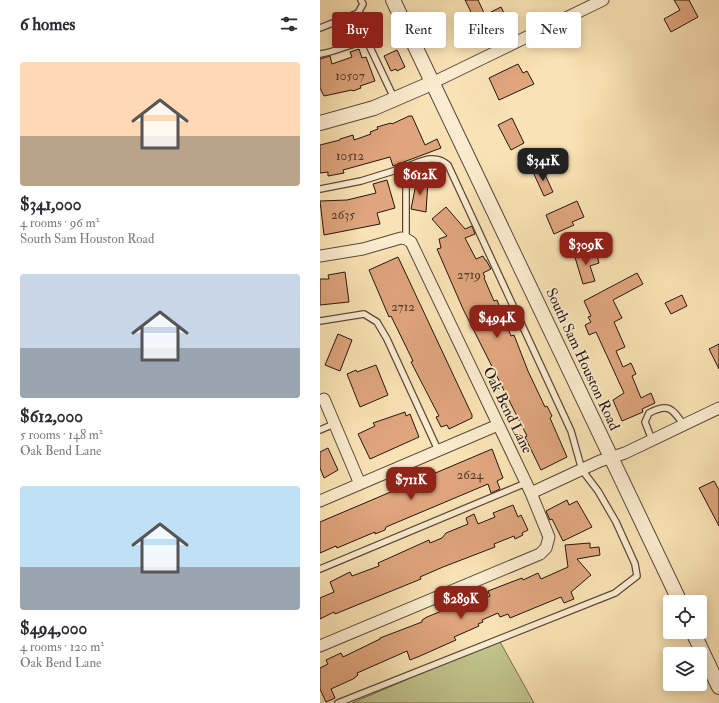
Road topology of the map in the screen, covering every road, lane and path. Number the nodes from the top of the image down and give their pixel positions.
1 (361, 0) edge
2 (393, 0) edge
3 (603, 0) edge
4 (320, 28) edge
5 (320, 54) edge
6 (432, 83) junction
7 (395, 100) junction
8 (320, 123) edge
9 (403, 168) junction
10 (320, 189) edge
11 (406, 238) junction
12 (320, 256) edge
13 (320, 321) edge
14 (324, 399) dead end
15 (719, 408) edge
16 (334, 424) junction
17 (683, 424) junction
18 (498, 425) junction
19 (320, 430) edge
20 (652, 440) junction
21 (438, 450) junction
22 (611, 458) junction
23 (582, 470) junction
24 (526, 483) junction
25 (360, 484) junction
26 (531, 493) junction
27 (320, 501) edge
28 (320, 569) edge
29 (677, 595) edge
30 (697, 639) edge
31 (320, 646) edge
32 (719, 687) edge
33 (338, 703) edge

1 - 4 lane
2 - 6 street, South Sam Houston Road
3 - 6 street
5 - 7 lane
6 - 7 street
6 - 22 street, South Sam Houston Road
7 - 8 street
9 - 10 lane
9 - 11 lane
9 - 23 lane
11 - 12 street
11 - 18 street, Oak Bend Lane
13 - 21 lane
14 - 16 street
15 - 17 street
16 - 19 lane
16 - 25 street
17 - 20 street
17 - 20 lane
18 - 21 street
18 - 24 street, Oak Bend Lane
20 - 22 street
21 - 25 street
22 - 23 street
22 - 29 street, South Sam Houston Road
23 - 26 street
23 - 33 lane
24 - 26 street, Oak Bend Lane
24 - 28 lane
25 - 27 street
26 - 31 street, Oak Bend Lane
30 - 32 street

